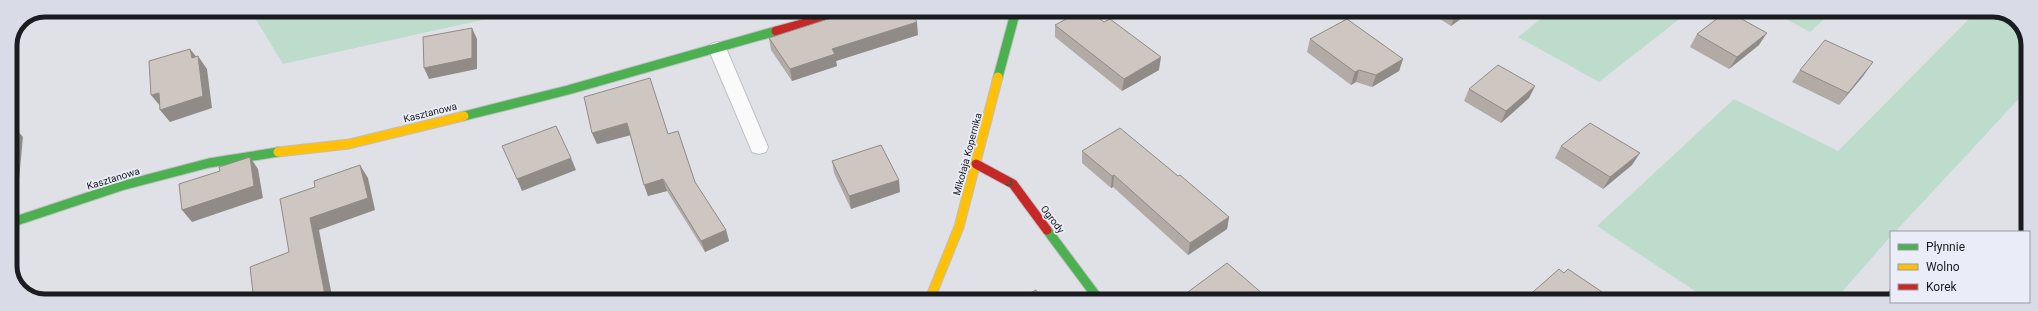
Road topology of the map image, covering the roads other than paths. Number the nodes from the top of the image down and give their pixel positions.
1 (828, 17) edge
2 (1014, 17) edge
3 (717, 48) junction
4 (759, 147) dead end
5 (976, 164) junction
6 (17, 221) edge
7 (932, 294) edge
8 (1095, 294) edge

1 - 3 street, Kasztanowa
2 - 5 street, Mikołaja Kopernika
3 - 4 lane
3 - 6 street, Kasztanowa
5 - 7 street, Mikołaja Kopernika
5 -> 8 street, Ogrody

